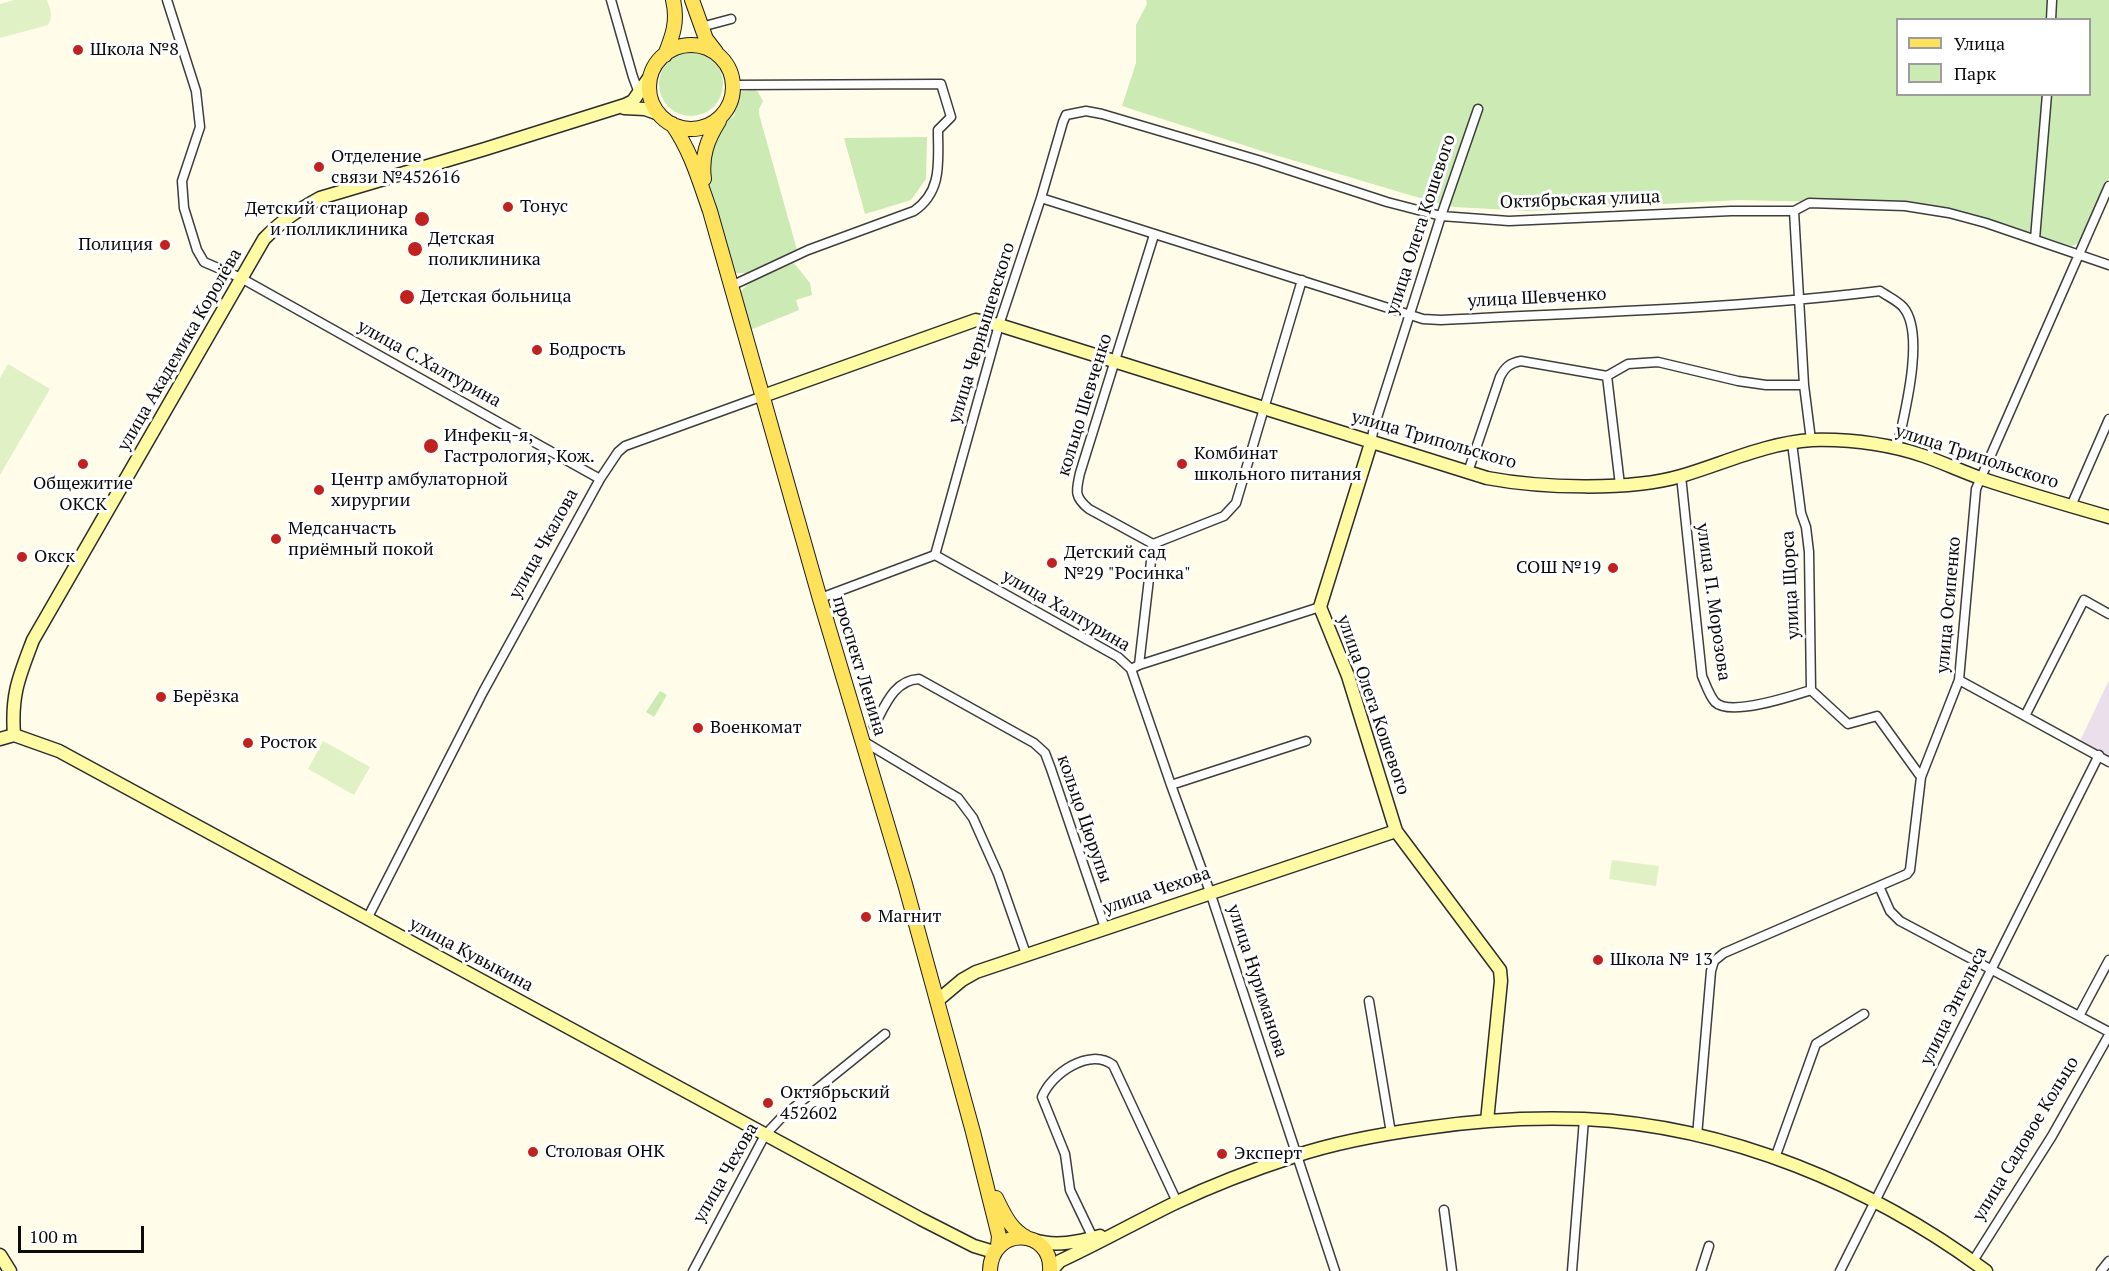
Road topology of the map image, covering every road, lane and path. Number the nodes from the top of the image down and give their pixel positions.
1 (167, 0) edge
2 (611, 0) edge
3 (673, 0) edge
4 (692, 0) edge
5 (2052, 0) edge
6 (2051, 18) edge
7 (731, 19) dead end
8 (701, 27) junction
9 (717, 54) junction
10 (665, 55) junction
11 (651, 75) junction
12 (734, 85) junction
13 (639, 93) junction
14 (2047, 96) edge
15 (1478, 109) dead end
16 (608, 112) junction
17 (659, 114) junction
18 (721, 118) junction
19 (1063, 122) joint
20 (672, 124) junction
21 (2109, 186) edge
22 (1041, 198) junction
23 (710, 211) junction
24 (1794, 211) junction
25 (1441, 216) junction
26 (1155, 235) junction
27 (2035, 239) junction
28 (2078, 254) junction
29 (2109, 265) edge
30 (242, 278) junction
31 (1302, 280) junction
32 (731, 286) junction
33 (1799, 301) junction
34 (1410, 316) junction
35 (999, 325) junction
36 (1114, 362) junction
37 (1607, 376) junction
38 (1804, 385) junction
39 (763, 396) junction
40 (1264, 407) junction
41 (2109, 419) edge
42 (1811, 440) junction
43 (1371, 443) junction
44 (1791, 443) junction
45 (1897, 448) junction
46 (1468, 472) junction
47 (1681, 476) junction
48 (1981, 478) junction
49 (600, 479) junction
50 (1620, 484) junction
51 (2071, 506) junction
52 (2109, 517) edge
53 (1153, 544) junction
54 (935, 555) junction
55 (826, 596) dead end
56 (1320, 607) junction
57 (2109, 614) edge
58 (1135, 667) junction
59 (1959, 680) junction
60 (1811, 690) junction
61 (2025, 716) junction
62 (874, 726) dead end
63 (14, 735) junction
64 (0, 739) edge
65 (862, 741) junction
66 (1306, 741) dead end
67 (2099, 755) junction
68 (2109, 762) edge
69 (1921, 777) junction
70 (1170, 786) junction
71 (1396, 831) junction
72 (1879, 886) junction
73 (1210, 892) junction
74 (366, 919) junction
75 (1105, 928) junction
76 (1026, 954) junction
77 (2109, 960) edge
78 (1990, 970) junction
79 (937, 1001) junction
80 (1369, 1002) dead end
81 (1864, 1014) dead end
82 (2079, 1016) junction
83 (2109, 1033) edge
84 (885, 1034) dead end
85 (1584, 1119) junction
86 (1487, 1121) junction
87 (973, 1132) junction
88 (1390, 1133) junction
89 (765, 1135) junction
90 (1697, 1136) junction
91 (1297, 1155) junction
92 (1775, 1158) junction
93 (1875, 1201) junction
94 (1177, 1202) junction
95 (1444, 1210) dead end
96 (1128, 1228) junction
97 (1093, 1238) junction
98 (1030, 1239) junction
99 (1709, 1246) dead end
100 (0, 1255) edge
101 (993, 1258) edge
102 (1973, 1261) junction
103 (2109, 1261) edge
104 (9, 1271) edge
105 (693, 1271) edge
106 (1050, 1271) edge
107 (1335, 1271) edge
108 (1452, 1271) edge
109 (1572, 1271) edge
110 (1701, 1271) edge
111 (1840, 1271) edge
112 (1986, 1271) edge
113 (2102, 1271) edge

1 - 30 street, улица С.Халтурина
2 - 13 street
3 - 10 main road
4 - 8 main road
5 - 6 street
7 - 8 street
8 - 9 main road
9 - 10 main road
9 - 12 main road
10 - 11 main road
11 - 13 street, улица Академика Королёва
11 - 17 main road
12 - 18 main road
12 - 32 street
13 - 16 street, улица Академика Королёва
14 - 27 street
15 - 25 street, улица Олега Кошевого
16 - 17 street
16 - 30 street, улица Академика Королёва
17 - 20 main road
18 - 20 main road
18 - 23 main road, проспект Ленина
19 - 22 street, улица Чернышевского
19 - 25 street, Октябрьская улица
20 - 23 main road, проспект Ленина
21 - 28 street, улица Осипенко
22 - 26 street, улица Шевченко
22 - 35 street, улица Чернышевского
23 - 32 main road, проспект Ленина
24 - 25 street, Октябрьская улица
24 - 27 street, Октябрьская улица
24 - 33 street
25 - 34 street, улица Олега Кошевого
26 - 31 street, улица Шевченко
26 - 36 street, кольцо Шевченко
27 - 28 street, Октябрьская улица
28 - 29 street, Октябрьская улица
28 - 48 street, улица Осипенко
30 - 49 street, улица С.Халтурина
30 - 63 street, улица Академика Королёва
31 - 34 street, улица Шевченко
31 - 40 street
32 - 39 main road, проспект Ленина
33 - 34 street, улица Шевченко
33 - 38 street
33 - 45 street, улица Шевченко
34 - 43 street, улица Олега Кошевого
35 - 36 street, улица Трипольского
35 - 39 street, улица Чкалова
35 - 54 street, улица Чернышевского
36 - 40 street, улица Трипольского
36 - 53 street, кольцо Шевченко
37 - 38 street
37 - 46 street
37 - 50 street
38 - 42 street
39 - 49 street, улица Чкалова
39 - 65 main road, проспект Ленина
40 - 43 street, улица Трипольского
40 - 53 street
41 - 51 street
42 - 44 street, улица Трипольского
42 - 45 street, улица Трипольского
43 - 46 street, улица Трипольского
43 - 56 street, улица Олега Кошевого
44 - 47 street, улица Трипольского
44 - 60 street, улица Щорса
45 - 48 street, улица Трипольского
46 - 50 street, улица Трипольского
47 - 50 street, улица Трипольского
47 - 60 street, улица П. Морозова
48 - 51 street, улица Трипольского
48 - 59 street, улица Осипенко
49 - 74 street, улица Чкалова
51 - 52 street, улица Трипольского
53 - 58 street
54 - 55 street
54 - 58 street, улица Халтурина
56 - 58 street, улица Халтурина
56 - 71 street, улица Олега Кошевого
57 - 61 street
58 - 70 street, улица Нуриманова
59 - 61 street
59 - 69 street, улица Осипенко
60 - 69 street
61 - 67 street
62 - 75 street, кольцо Цюрупы
63 - 64 street
63 - 74 street, улица Кувыкина
65 - 76 street
65 - 79 main road, проспект Ленина
66 - 70 street
67 - 68 street
67 - 78 street, улица Энгельса
69 - 72 street, улица Осипенко
70 - 73 street, улица Нуриманова
71 - 73 street, улица Чехова
71 - 86 street, улица Олега Кошевого
72 - 78 street
72 - 90 street, улица Осипенко
73 - 75 street, улица Чехова
73 - 91 street, улица Нуриманова
74 - 89 street, улица Кувыкина
75 - 76 street, улица Чехова
76 - 79 street, улица Чехова
77 - 82 street
78 - 82 street
78 - 93 street, улица Энгельса
79 - 87 main road, проспект Ленина
80 - 88 street
81 - 92 street
82 - 83 street
83 - 102 street, улица Садовое Кольцо
84 - 89 street, улица Чехова
85 - 86 street
85 - 90 street
85 - 109 street
86 - 88 street
87 - 98 main road, проспект Ленина
87 - 101 main road, проспект Ленина
88 - 91 street
89 - 101 street, улица Кувыкина
89 - 105 street, улица Чехова
90 - 92 street
91 - 94 street
91 - 107 street, улица Нуриманова
92 - 93 street
93 - 102 street
93 - 111 street, улица Энгельса
94 - 96 street
94 - 97 street
95 - 108 street
96 - 97 street
96 - 106 street
97 - 98 street
98 - 101 main road
98 - 106 main road, проспект Ленина
99 - 110 street
100 - 104 street
102 - 112 street
103 - 113 street

